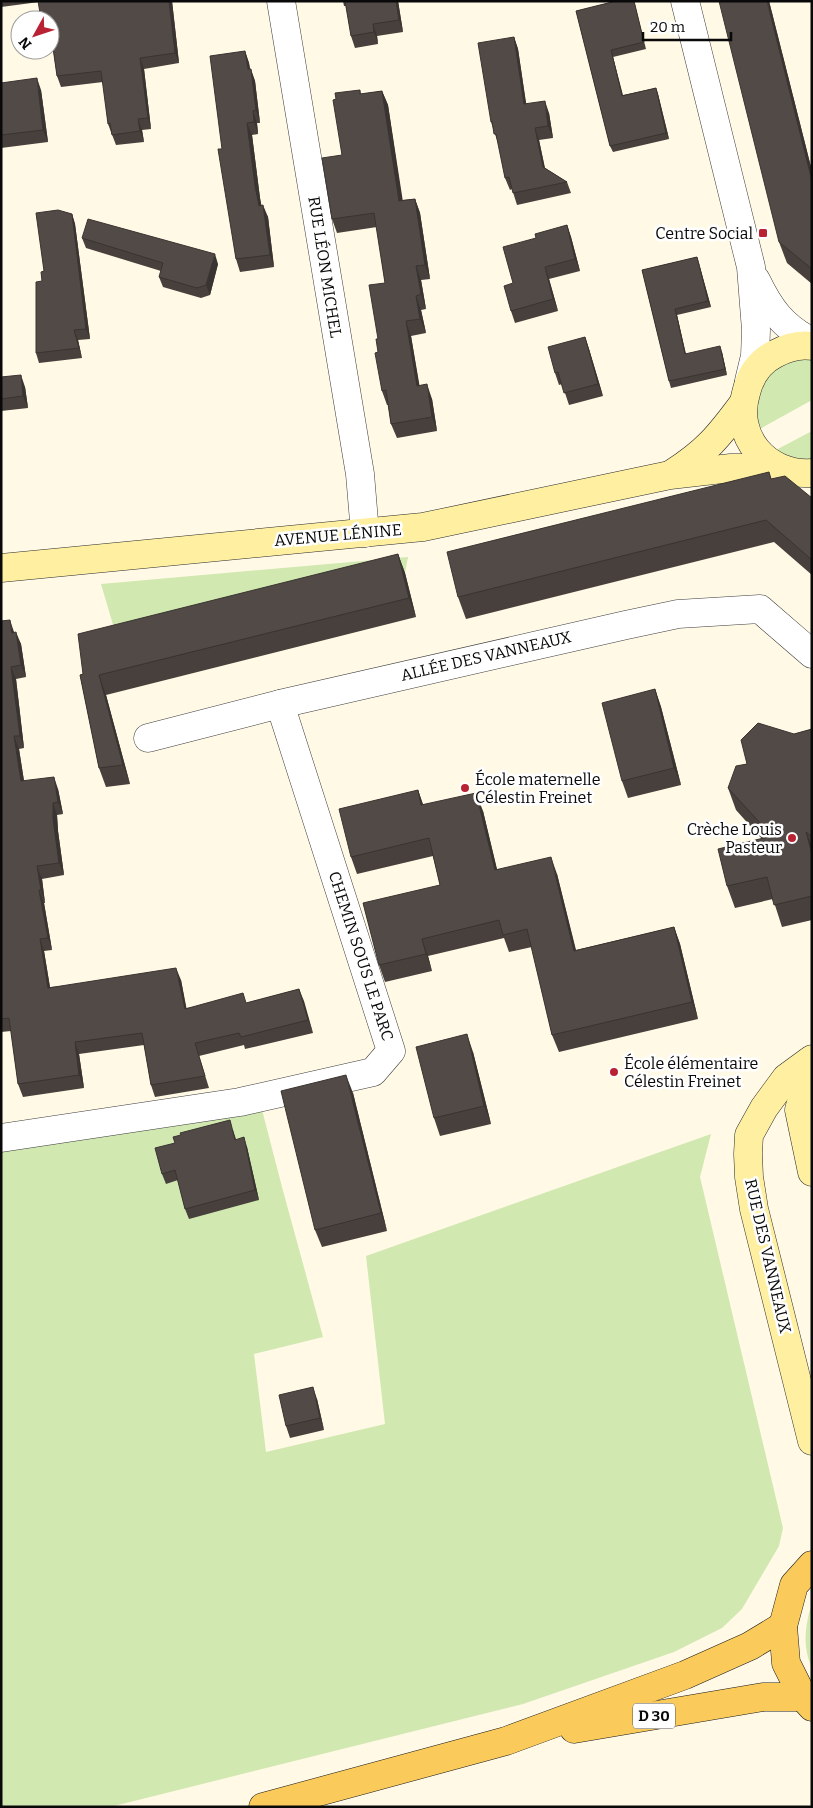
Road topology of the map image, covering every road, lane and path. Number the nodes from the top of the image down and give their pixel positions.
1 (281, 1) edge
2 (685, 1) edge
3 (751, 267) junction
4 (812, 344) edge
5 (745, 393) junction
6 (802, 473) edge
7 (670, 475) junction
8 (366, 533) junction
9 (1, 568) edge
10 (812, 654) edge
11 (280, 704) junction
12 (148, 738) dead end
13 (810, 1060) edge
14 (1, 1138) edge
15 (812, 1172) edge
16 (812, 1441) edge
17 (812, 1565) edge
18 (783, 1626) junction
19 (807, 1702) edge
20 (506, 1740) junction
21 (262, 1807) edge

1 - 8 street, RUE LÉON MICHEL
2 - 3 street
3 - 4 street
3 - 5 street
4 - 5 street, AVENUE LÉNINE
5 - 6 street
5 - 7 street, AVENUE LÉNINE
6 - 7 street, AVENUE LÉNINE
7 - 8 street, AVENUE LÉNINE
8 - 9 street, AVENUE LÉNINE
10 - 11 street, ALLÉE DES VANNEAUX
11 - 12 street, ALLÉE DES VANNEAUX
11 - 14 street, CHEMIN SOUS LE PARC
13 - 15 street, RUE DES VANNEAUX
13 - 16 street, RUE DES VANNEAUX
17 - 18 main road
18 - 19 main road
18 - 20 main road, D 30
19 - 20 main road, D 30
20 - 21 main road, D 30

